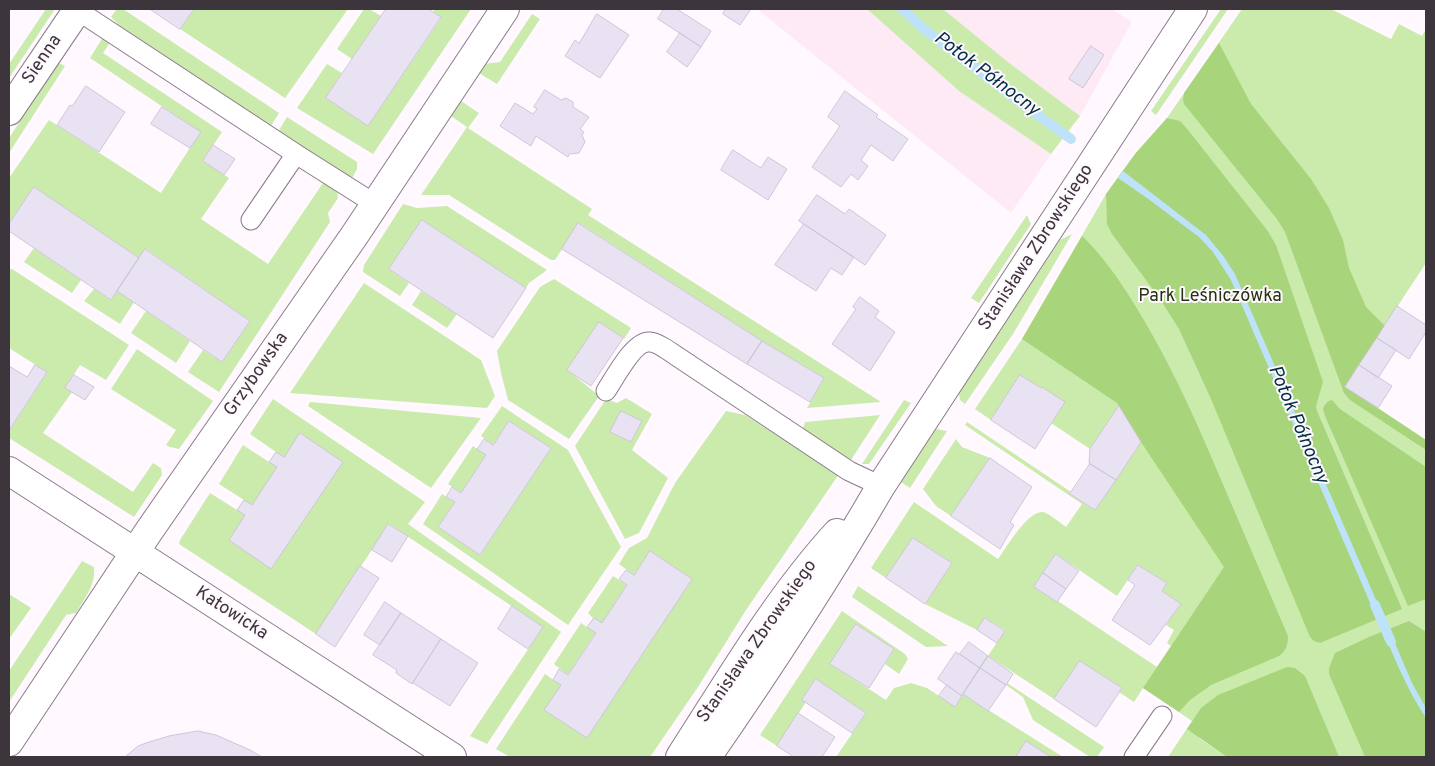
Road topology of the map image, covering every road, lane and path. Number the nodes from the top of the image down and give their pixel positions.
1 (77, 9) edge
2 (505, 9) edge
3 (1193, 9) edge
4 (9, 111) edge
5 (296, 154) junction
6 (375, 204) junction
7 (251, 220) dead end
8 (606, 390) dead end
9 (9, 471) edge
10 (880, 486) junction
11 (135, 551) junction
12 (1162, 716) dead end
13 (9, 742) edge
14 (452, 757) edge
15 (680, 757) edge
16 (707, 757) edge
17 (1134, 757) edge

1 - 4 street, Sienna
1 - 5 lane
2 - 6 street, Grzybowska
3 - 10 street, Stanisława Zbrowskiego
5 - 6 lane
5 - 7 lane
6 - 11 street, Grzybowska
8 - 10 lane
9 - 11 street, Katowicka
10 - 15 street, Stanisława Zbrowskiego
10 - 16 street, Stanisława Zbrowskiego
11 - 13 street, Grzybowska
11 - 14 street, Katowicka
12 - 17 lane

